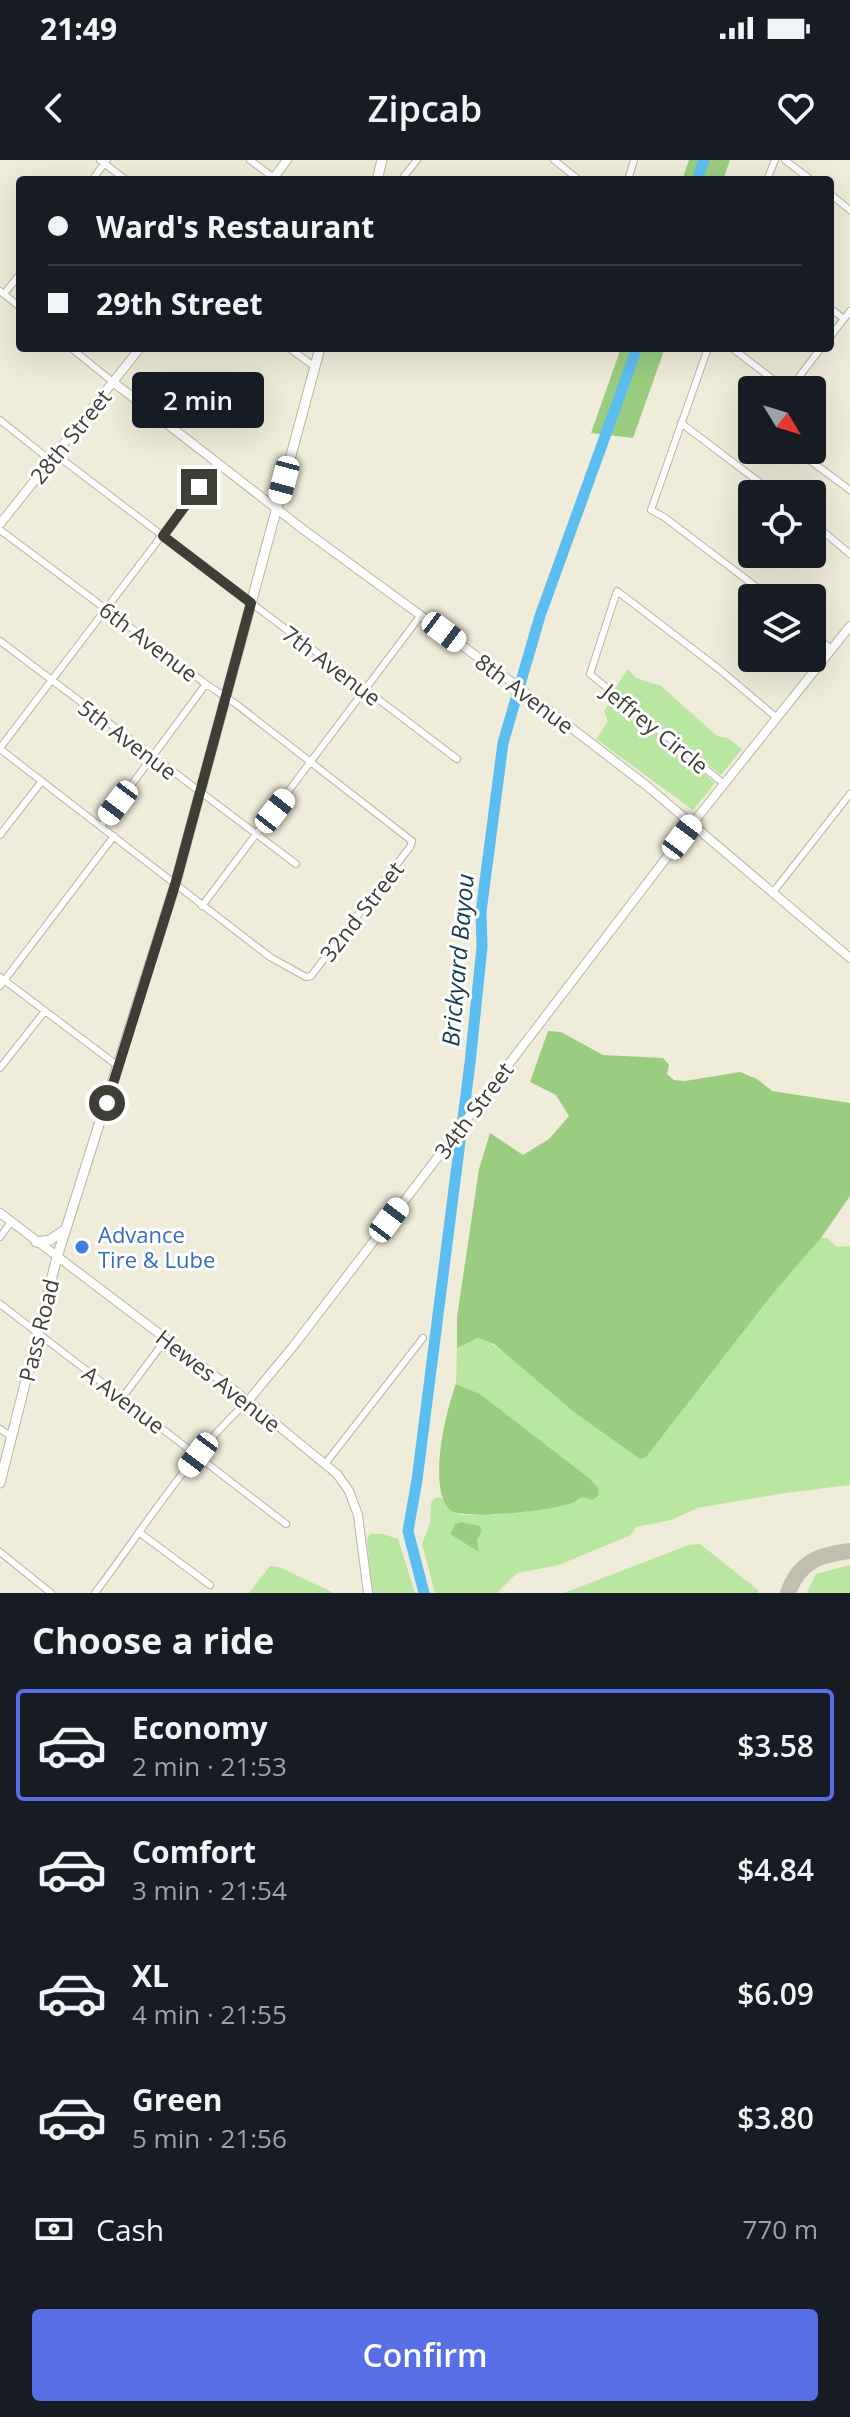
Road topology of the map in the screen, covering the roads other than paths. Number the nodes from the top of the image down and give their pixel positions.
1 (250, 160) edge
2 (417, 160) edge
3 (554, 160) edge
4 (785, 160) edge
5 (104, 161) edge
6 (121, 176) edge
7 (269, 176) edge
8 (404, 176) edge
9 (574, 176) edge
10 (806, 176) edge
11 (834, 197) edge
12 (850, 210) edge
13 (16, 278) edge
14 (2, 293) edge
15 (834, 311) edge
16 (850, 311) edge
17 (844, 319) junction
18 (834, 332) edge
19 (78, 352) edge
20 (137, 352) edge
21 (294, 352) edge
22 (319, 352) edge
23 (707, 352) edge
24 (737, 352) edge
25 (818, 352) edge
26 (315, 367) junction
27 (769, 376) edge
28 (799, 376) edge
29 (113, 382) junction
30 (0, 420) edge
31 (681, 423) junction
32 (52, 457) junction
33 (217, 463) junction
34 (815, 464) edge
35 (756, 480) edge
36 (850, 490) edge
37 (277, 509) junction
38 (0, 524) edge
39 (0, 530) edge
40 (826, 534) edge
41 (163, 536) junction
42 (850, 554) edge
43 (753, 584) edge
44 (251, 603) junction
45 (107, 609) junction
46 (421, 615) junction
47 (850, 626) edge
48 (0, 641) edge
49 (826, 645) edge
50 (831, 649) junction
51 (53, 681) junction
52 (206, 684) junction
53 (366, 690) junction
54 (226, 697) junction
55 (777, 718) junction
56 (0, 748) edge
57 (153, 757) junction
58 (457, 759) dead end
59 (313, 762) junction
60 (42, 781) junction
61 (724, 784) junction
62 (199, 793) junction
63 (850, 794) edge
64 (693, 823) junction
65 (101, 826) junction
66 (0, 835) edge
67 (257, 835) junction
68 (114, 836) junction
69 (412, 841) joint
70 (296, 864) dead end
71 (175, 885) junction
72 (774, 891) junction
73 (202, 906) junction
74 (850, 958) edge
75 (1, 981) edge
76 (45, 1011) junction
77 (119, 1067) junction
78 (0, 1068) edge
79 (0, 1213) edge
80 (11, 1222) junction
81 (66, 1229) junction
82 (0, 1237) edge
83 (36, 1242) junction
84 (57, 1257) junction
85 (0, 1304) edge
86 (37, 1333) junction
87 (423, 1338) dead end
88 (166, 1339) junction
89 (122, 1398) junction
90 (248, 1401) junction
91 (0, 1429) edge
92 (12, 1437) junction
93 (198, 1455) junction
94 (325, 1464) junction
95 (0, 1483) edge
96 (286, 1524) dead end
97 (140, 1533) junction
98 (0, 1552) edge
99 (210, 1585) dead end
100 (51, 1593) edge
101 (95, 1593) edge
102 (368, 1593) edge

1 - 7 street
2 - 8 street
3 - 9 street
4 - 10 street
5 - 6 street
11 - 12 street
13 - 14 street
15 - 17 street
16 - 17 street
17 - 18 street
19 - 29 street
20 - 29 street, 28th Street
21 - 26 street
22 - 26 main road, Pass Road
23 - 31 street
24 - 27 street
25 - 28 street
26 - 37 main road, Pass Road
29 - 32 street, 28th Street
29 - 33 street, 8th Avenue
30 - 32 street
31 - 35 street
31 - 43 street
32 - 38 street, 28th Street
32 - 41 street, 7th Avenue
33 - 37 street, 8th Avenue
33 - 41 street
34 - 36 street
37 - 44 main road, Pass Road
37 - 46 street, 8th Avenue
39 - 45 street, 6th Avenue
40 - 42 street
41 - 44 street, 7th Avenue
41 - 45 street
44 - 53 street, 7th Avenue
44 - 54 main road, Pass Road
45 - 51 street
45 - 52 street, 6th Avenue
46 - 53 street
46 - 64 street, 8th Avenue
47 - 50 street, 34th Street
48 - 51 street, 5th Avenue
49 - 50 street
50 - 55 street, 34th Street
51 - 56 street
51 - 57 street, 5th Avenue
52 - 54 street, 6th Avenue
52 - 57 street
53 - 58 street, 7th Avenue
53 - 59 street
54 - 59 street, 6th Avenue
54 - 62 main road, Pass Road
55 - 61 street, 34th Street
55 - 61 street, Jeffrey Circle
56 - 60 street
57 - 62 street, 5th Avenue
57 - 65 street
59 - 67 street
59 - 69 street, 6th Avenue
60 - 65 street
60 - 66 street
61 - 64 street, 34th Street
62 - 67 street, 5th Avenue
62 - 71 main road, Pass Road
63 - 72 street
64 - 72 street, 8th Avenue
64 - 90 street, 34th Street
65 - 68 street
67 - 70 street, 5th Avenue
67 - 73 street
68 - 71 street
68 - 75 street
69 - 73 street, 32nd Street
71 - 73 street
71 - 77 main road, Pass Road
72 - 74 street, 8th Avenue
75 - 76 street
76 - 77 street
76 - 78 street
77 - 81 main road, Pass Road
79 - 80 street, Hewes Avenue
80 - 82 street
80 - 83 street, Hewes Avenue
81 - 83 main road
81 - 84 main road, Pass Road
83 - 84 street, Hewes Avenue
84 - 86 main road, Pass Road
84 - 88 street, Hewes Avenue
85 - 86 street, A Avenue
86 - 89 street, A Avenue
86 - 92 main road, Pass Road
87 - 94 street
88 - 89 street
88 - 90 street, Hewes Avenue
89 - 93 street, A Avenue
90 - 93 street, 34th Street
90 - 94 street, Hewes Avenue
91 - 92 street
92 - 95 main road, Pass Road
93 - 96 street, A Avenue
93 - 97 street, 34th Street
94 - 102 street, Hewes Avenue
97 - 99 street
97 - 101 street, 34th Street
98 - 100 street

